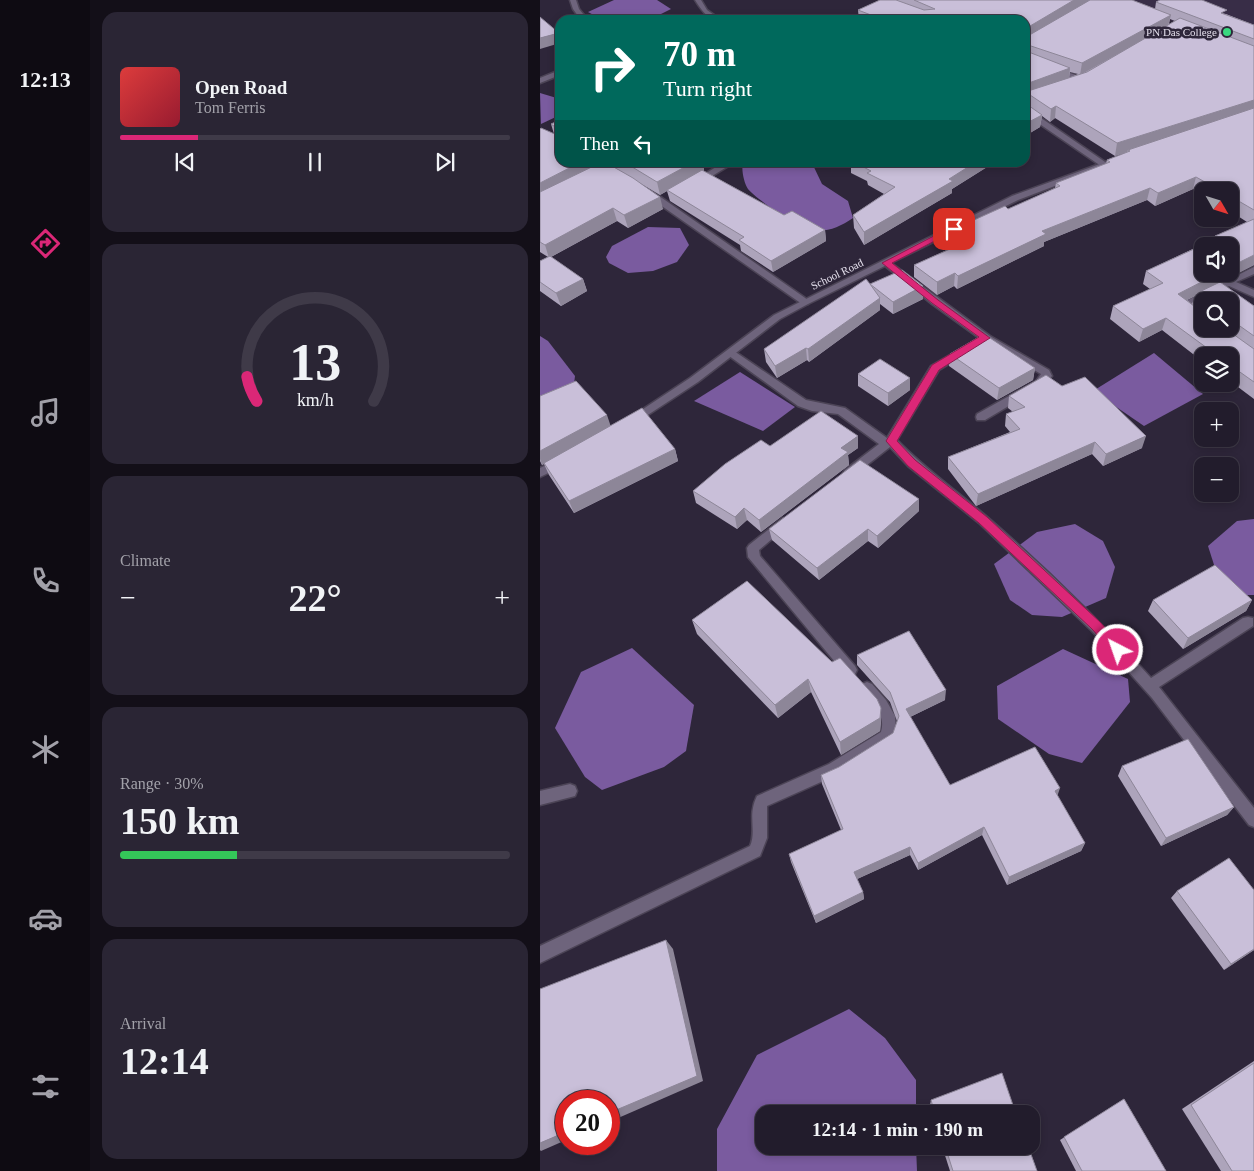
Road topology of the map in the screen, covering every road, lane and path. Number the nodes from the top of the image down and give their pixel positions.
1 (573, 0) edge
2 (698, 0) edge
3 (581, 15) edge
4 (711, 15) edge
5 (1030, 61) edge
6 (555, 74) edge
7 (1090, 75) edge
8 (1081, 80) junction
9 (540, 81) edge
10 (1065, 86) edge
11 (1030, 114) edge
12 (1131, 156) edge
13 (1104, 164) junction
14 (723, 167) edge
15 (640, 187) edge
16 (684, 188) edge
17 (887, 263) junction
18 (1254, 270) edge
19 (1230, 283) junction
20 (1211, 292) edge
21 (1254, 294) edge
22 (1194, 300) edge
23 (805, 302) junction
24 (1194, 316) edge
25 (986, 338) junction
26 (730, 353) junction
27 (981, 417) dead end
28 (618, 429) edge
29 (890, 443) junction
30 (571, 457) edge
31 (540, 472) edge
32 (841, 479) edge
33 (795, 514) edge
34 (1248, 622) dead end
35 (1150, 686) junction
36 (570, 791) dead end
37 (540, 798) edge
38 (1254, 820) edge
39 (540, 955) edge

1 - 3 street
2 - 4 street
5 - 8 street
6 - 9 street
7 - 8 street
8 - 10 street
11 - 13 street
12 - 13 street, School Road
13 - 17 street, School Road
14 - 16 street
15 - 23 street
17 - 23 street, School Road
17 - 25 street
18 - 19 street
19 - 20 street
19 - 21 street
22 - 24 street
23 - 26 street, School Road
25 - 27 street
25 - 29 street
26 - 28 street, School Road
26 - 29 street
29 - 32 street
29 - 35 street
30 - 31 street
33 - 39 street
34 - 35 street
35 - 38 street
36 - 37 street

